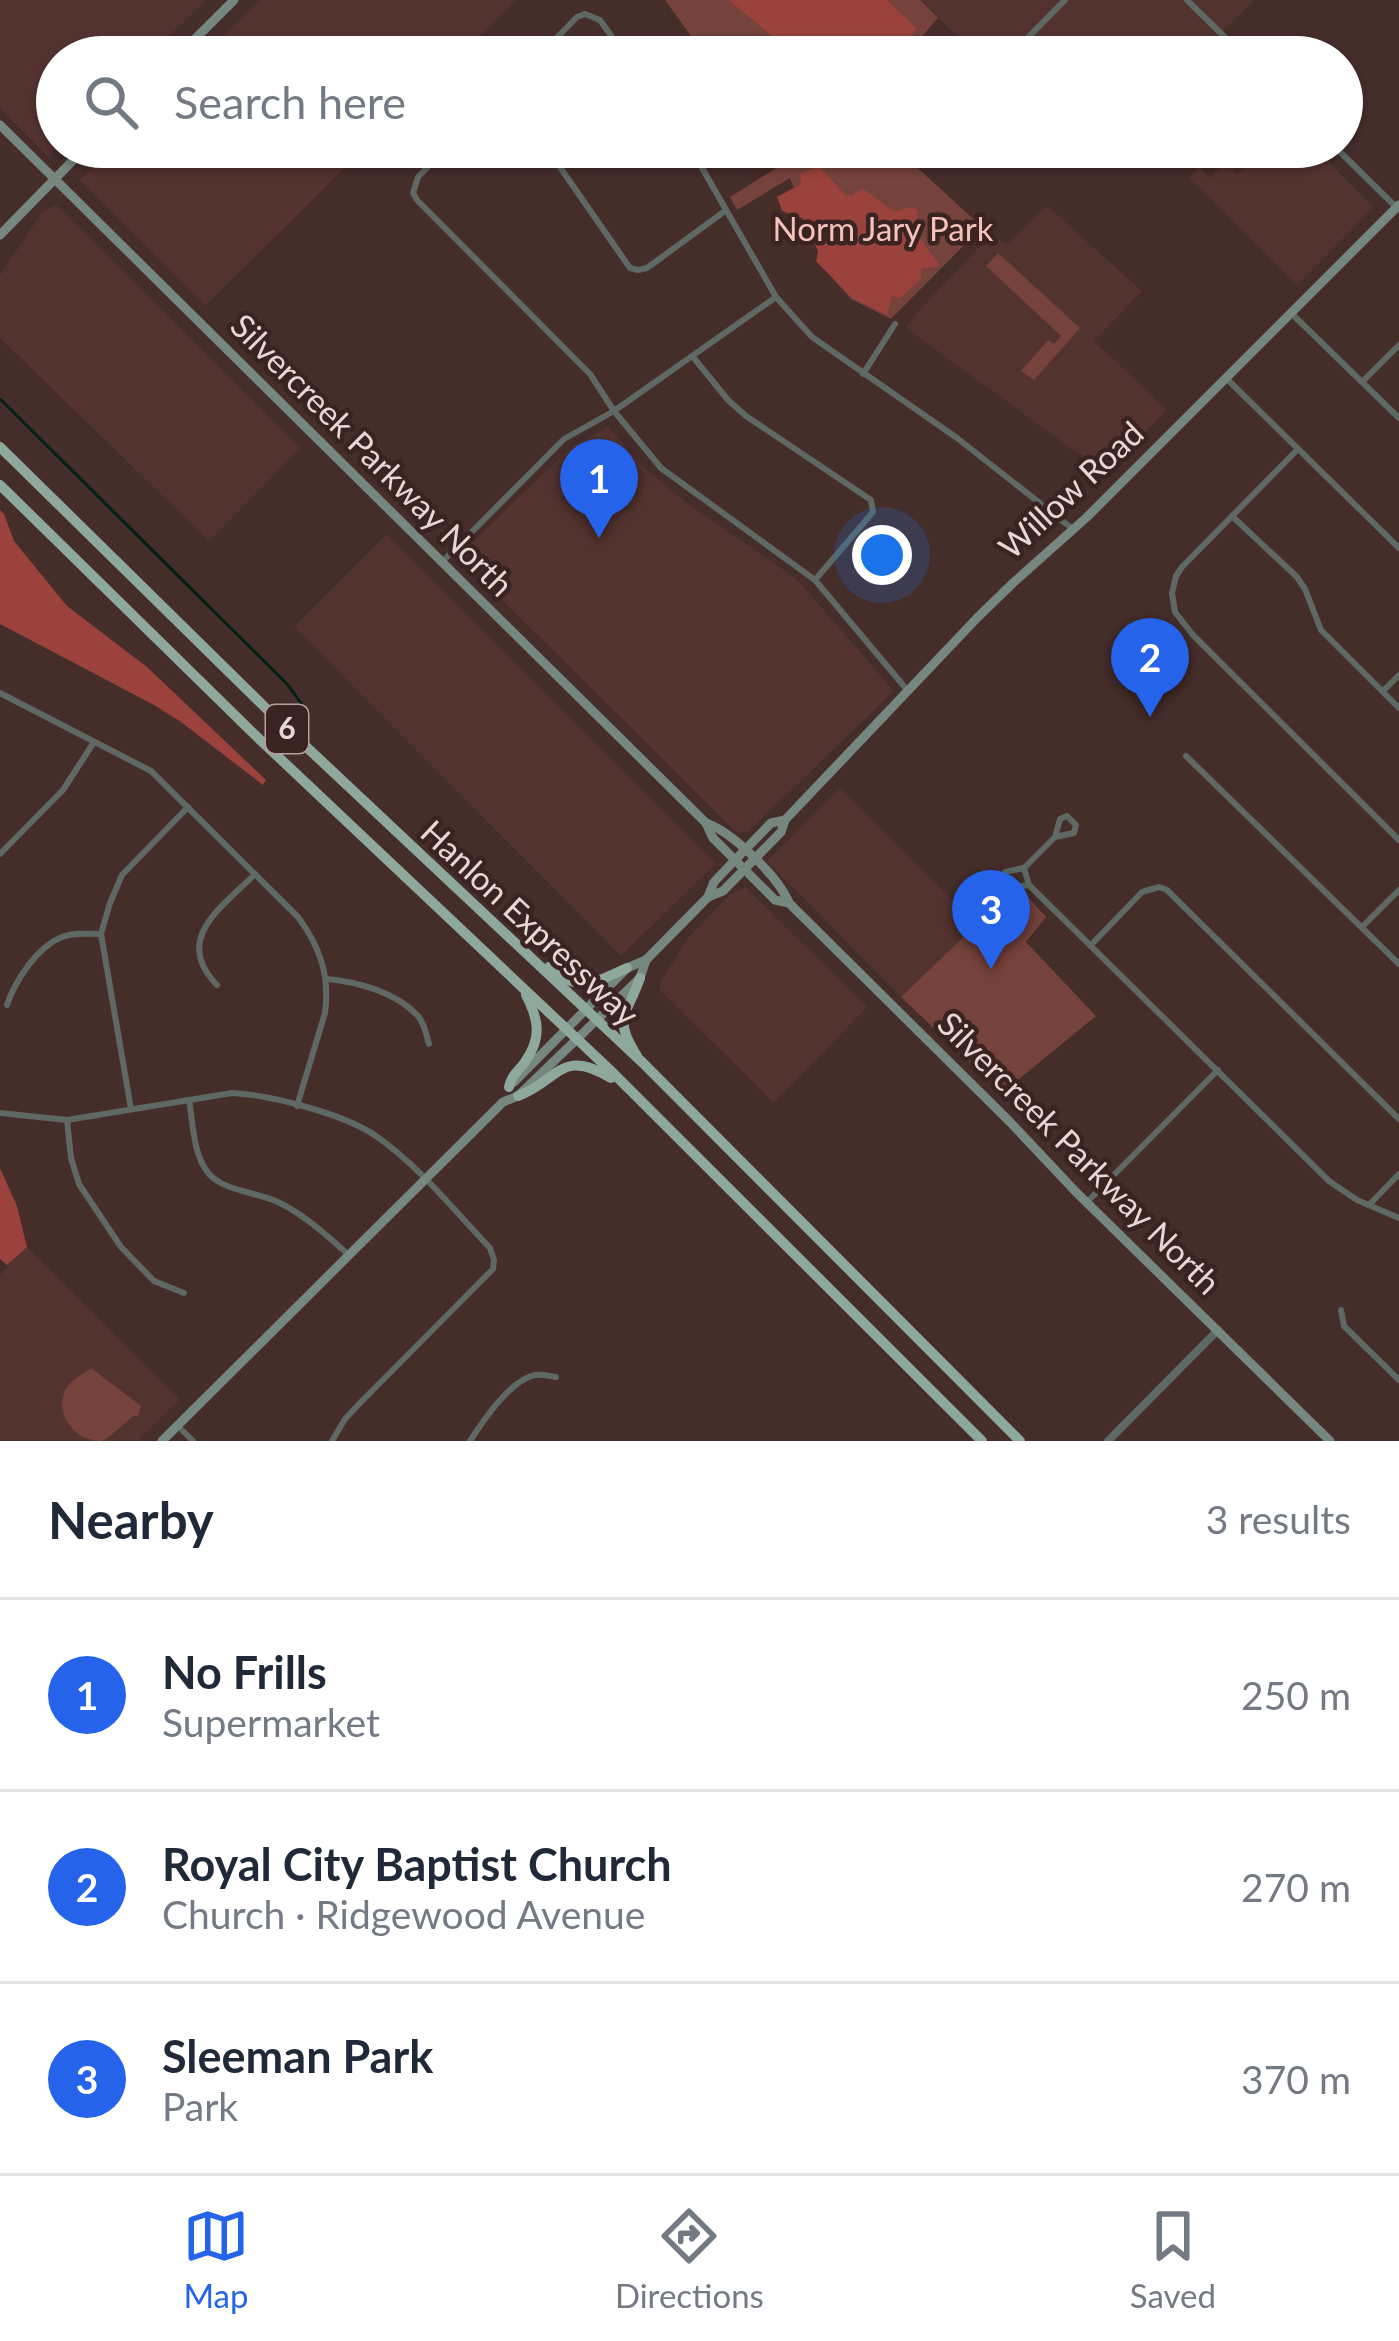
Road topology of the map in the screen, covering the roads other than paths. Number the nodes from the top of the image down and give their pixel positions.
1 (234, 0) edge
2 (1066, 0) edge
3 (1187, 0) edge
4 (198, 36) edge
5 (558, 36) edge
6 (611, 36) edge
7 (1030, 36) edge
8 (1224, 36) edge
9 (0, 124) edge
10 (36, 159) edge
11 (46, 168) edge
12 (66, 168) edge
13 (427, 168) edge
14 (561, 168) edge
15 (701, 168) edge
16 (1357, 168) edge
17 (56, 178) junction
18 (1398, 206) edge
19 (725, 211) junction
20 (0, 235) edge
21 (776, 297) junction
22 (1291, 314) junction
23 (895, 325) dead end
24 (1399, 345) edge
25 (693, 356) junction
26 (863, 374) junction
27 (1226, 378) junction
28 (1362, 382) junction
29 (614, 411) junction
30 (1399, 418) edge
31 (0, 447) edge
32 (1297, 450) junction
33 (0, 485) edge
34 (1232, 516) junction
35 (1074, 530) junction
36 (1399, 548) edge
37 (442, 562) junction
38 (815, 580) junction
39 (1399, 675) edge
40 (908, 691) junction
41 (0, 692) edge
42 (1382, 692) junction
43 (1399, 708) edge
44 (94, 742) junction
45 (1186, 756) dead end
46 (188, 807) junction
47 (785, 820) junction
48 (706, 823) junction
49 (1055, 837) dead end
50 (1399, 840) edge
51 (744, 850) junction
52 (0, 854) edge
53 (735, 860) junction
54 (754, 860) junction
55 (1024, 868) junction
56 (745, 870) junction
57 (255, 874) junction
58 (1029, 885) junction
59 (1399, 890) edge
60 (707, 897) junction
61 (789, 904) junction
62 (1362, 927) junction
63 (101, 934) junction
64 (1090, 945) junction
65 (524, 953) junction
66 (646, 960) junction
67 (1399, 964) edge
68 (627, 968) junction
69 (640, 978) junction
70 (327, 979) junction
71 (217, 985) dead end
72 (522, 987) junction
73 (7, 1005) dead end
74 (586, 1010) junction
75 (596, 1021) junction
76 (566, 1029) junction
77 (577, 1039) junction
78 (429, 1044) dead end
79 (643, 1063) junction
80 (1218, 1070) junction
81 (620, 1083) junction
82 (514, 1091) junction
83 (189, 1100) junction
84 (298, 1106) junction
85 (131, 1109) junction
86 (0, 1113) edge
87 (1399, 1119) edge
88 (67, 1120) junction
89 (1399, 1174) edge
90 (424, 1180) junction
91 (1087, 1202) junction
92 (1370, 1205) junction
93 (1399, 1218) edge
94 (349, 1255) junction
95 (184, 1293) dead end
96 (1341, 1310) dead end
97 (1218, 1330) junction
98 (556, 1377) dead end
99 (1399, 1380) edge
100 (177, 1426) junction
101 (162, 1441) edge
102 (193, 1441) edge
103 (332, 1441) edge
104 (470, 1441) edge
105 (982, 1441) edge
106 (1020, 1441) edge
107 (1108, 1441) edge
108 (1330, 1441) edge

1 - 4 main road
2 - 7 street
3 - 8 street
5 - 6 street
9 - 10 main road, Silvercreek Parkway North
11 - 17 main road, Silvercreek Parkway North
12 - 17 main road
13 - 29 street
14 - 19 street
15 - 19 street
16 - 18 street
17 - 20 main road
17 - 37 main road, Silvercreek Parkway North
18 - 22 main road, Willow Road
19 - 21 street
21 - 25 street
21 - 26 street
22 - 27 main road, Willow Road
22 - 28 street
23 - 26 street
24 - 28 street
25 - 29 street
25 - 38 street
26 - 35 street
27 - 32 street
27 - 35 main road, Willow Road
28 - 30 street
29 - 37 street
29 - 38 street
31 - 65 highway, Hanlon Expressway / 6
32 - 34 street
32 - 36 street
33 - 72 highway, Hanlon Expressway / 6
34 - 42 street
34 - 50 street
35 - 40 main road, Willow Road
37 - 48 main road, Silvercreek Parkway North
38 - 40 street
39 - 42 street
40 - 47 main road, Willow Road
41 - 44 street
42 - 43 street
44 - 46 street
44 - 52 street
45 - 62 street
46 - 57 street
46 - 63 street
47 - 51 main road, Willow Road
47 - 54 main road, Willow Road
48 - 51 main road, Silvercreek Parkway North
48 - 53 main road, Silvercreek Parkway North
49 - 55 street
51 - 53 main road, Willow Road
51 - 54 main road, Silvercreek Parkway North
53 - 56 main road, Silvercreek Parkway North
53 - 60 main road, Willow Road
54 - 56 main road, Willow Road
54 - 61 main road, Silvercreek Parkway North
55 - 58 street
55 - 58 street
56 - 60 main road, Willow Road
56 - 61 main road, Silvercreek Parkway North
57 - 70 street
57 - 71 street
58 - 64 street
59 - 62 street
60 - 66 main road, Willow Road
61 - 91 main road, Silvercreek Parkway North
62 - 67 street
63 - 73 street
63 - 85 street
64 - 80 street
64 - 87 street
65 - 68 highway
65 - 74 highway, Hanlon Expressway / 6
66 - 68 main road, Willow Road
66 - 69 main road, Willow Road
68 - 74 main road, Willow Road
69 - 75 main road, Willow Road
69 - 79 highway
70 - 78 street
70 - 84 street
72 - 76 highway, Hanlon Expressway / 6
72 - 82 highway
74 - 75 highway, Hanlon Expressway / 6
74 - 76 main road, Willow Road
75 - 77 main road, Willow Road
75 - 79 highway, Hanlon Expressway / 6
76 - 77 highway, Hanlon Expressway / 6
76 - 82 main road, Willow Road
77 - 81 highway, Hanlon Expressway / 6
77 - 82 main road, Willow Road
79 - 106 highway, Hanlon Expressway / 6
80 - 91 street
80 - 92 street
81 - 82 highway
81 - 105 highway, Hanlon Expressway / 6
82 - 90 main road, Willow Road
83 - 84 street
83 - 85 street
83 - 94 street
84 - 90 street
85 - 88 street
86 - 88 street
88 - 95 street
89 - 92 street
90 - 94 main road, Willow Road
90 - 103 street
91 - 97 main road, Silvercreek Parkway North
92 - 93 street
94 - 100 main road, Willow Road
96 - 99 street
97 - 107 street
97 - 108 main road, Silvercreek Parkway North
98 - 104 street
100 - 101 main road, Willow Road
100 - 102 street

